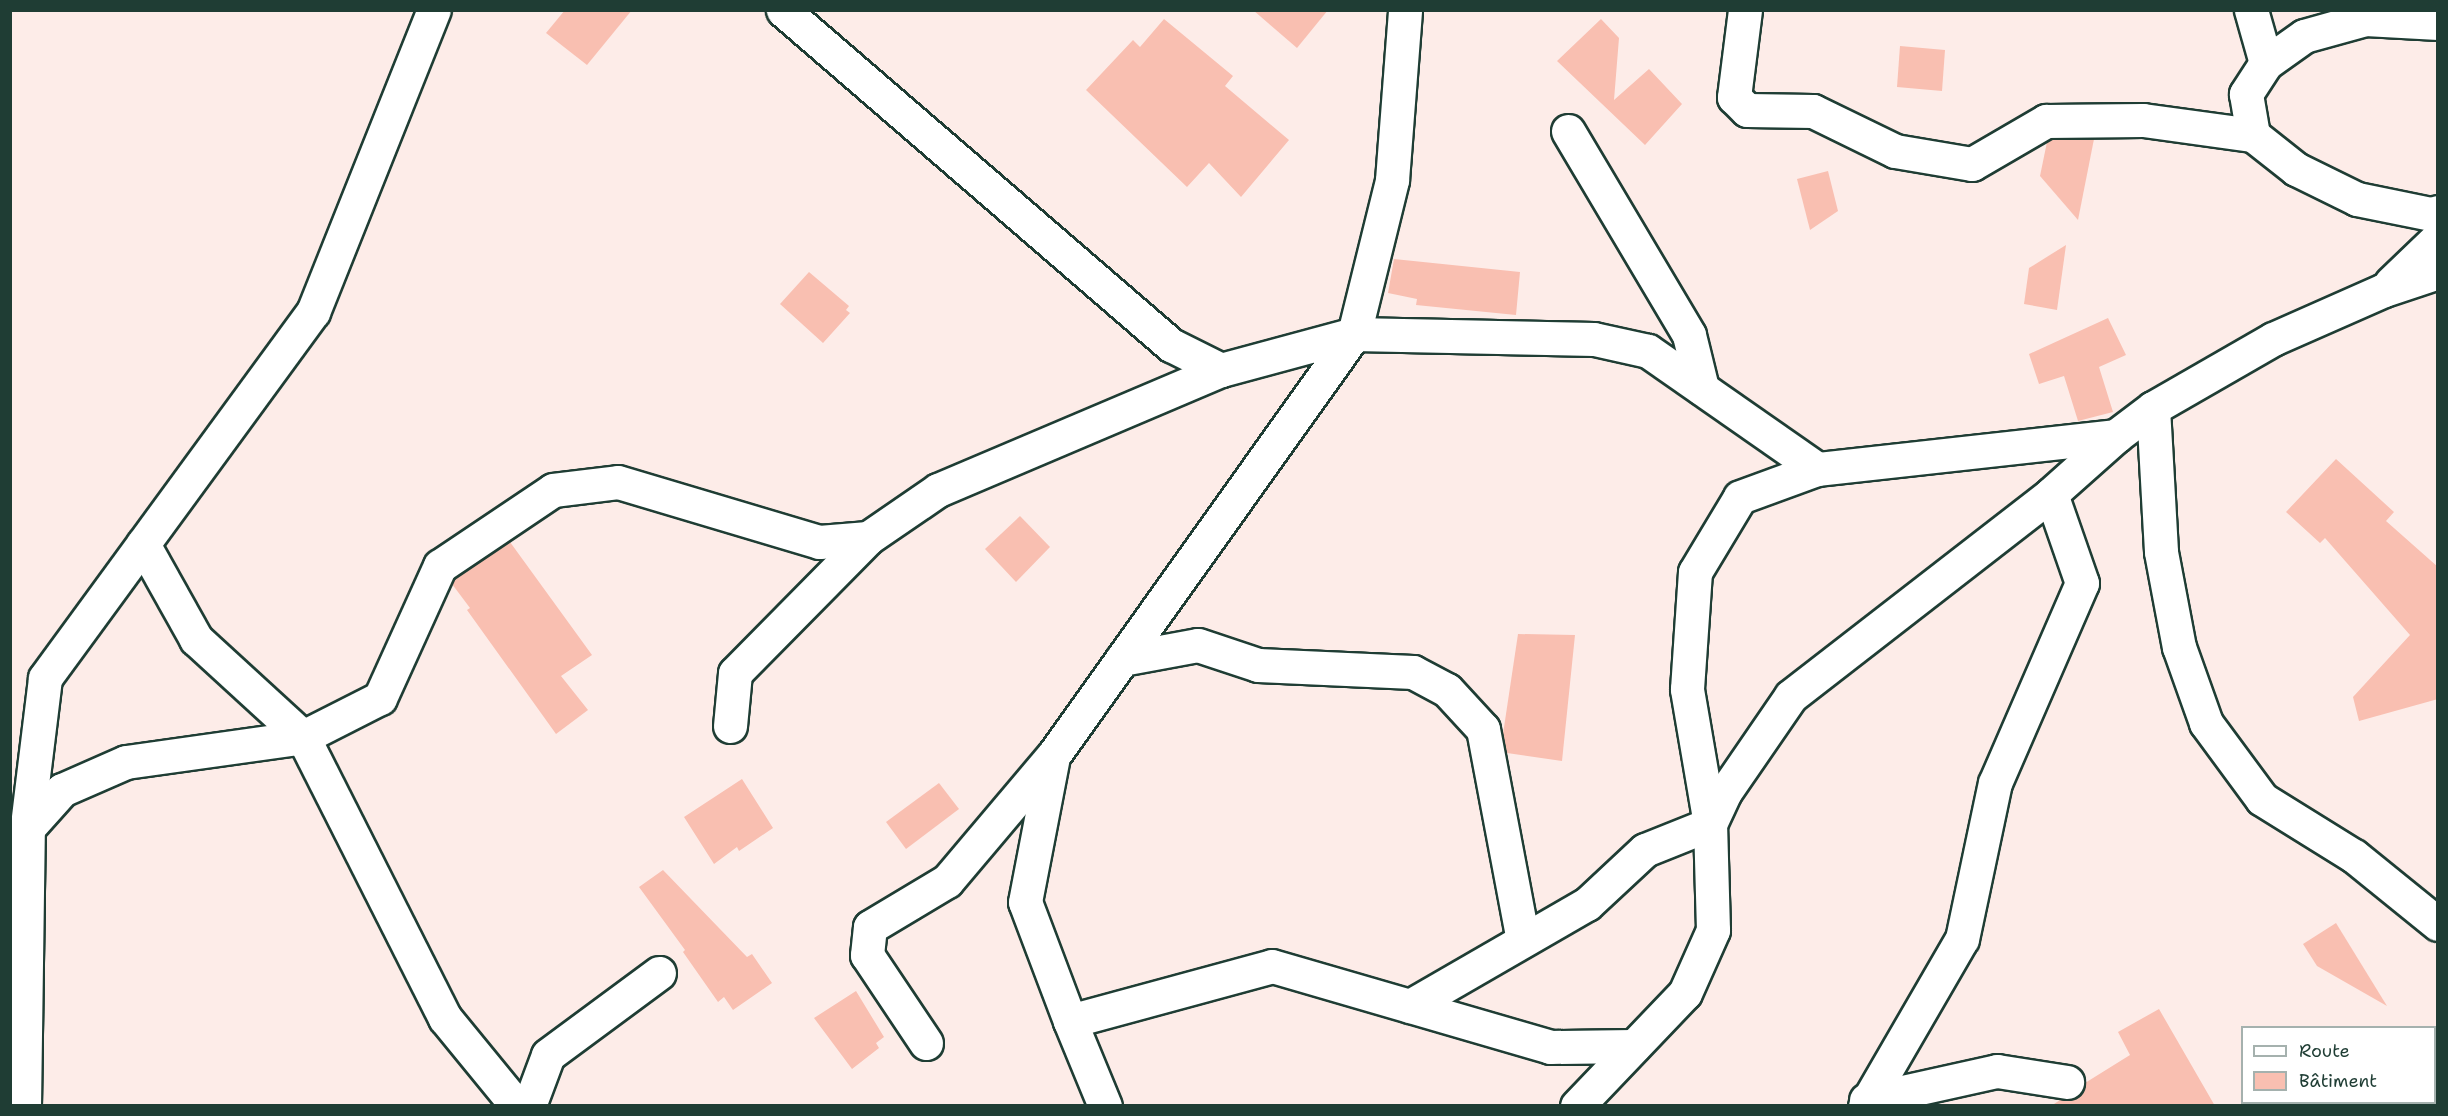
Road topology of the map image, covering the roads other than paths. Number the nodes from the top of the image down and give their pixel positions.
1 (434, 10) edge
2 (783, 10) edge
3 (1405, 10) edge
4 (1745, 10) edge
5 (2251, 10) edge
6 (2438, 22) edge
7 (2266, 63) junction
8 (1568, 130) dead end
9 (2253, 135) junction
10 (2438, 212) edge
11 (2438, 238) edge
12 (2438, 272) edge
13 (2384, 290) junction
14 (1354, 334) junction
15 (1221, 370) junction
16 (1702, 388) junction
17 (2153, 408) junction
18 (2116, 436) junction
19 (1817, 469) junction
20 (2051, 494) junction
21 (868, 538) junction
22 (143, 544) junction
23 (1122, 659) junction
24 (730, 726) dead end
25 (303, 737) junction
26 (1053, 756) junction
27 (1710, 824) junction
28 (28, 828) junction
29 (10, 868) edge
30 (2438, 924) edge
31 (1523, 940) junction
32 (659, 973) dead end
33 (1410, 1006) junction
34 (1070, 1021) junction
35 (926, 1043) dead end
36 (1634, 1046) junction
37 (2067, 1082) dead end
38 (1866, 1103) edge
39 (24, 1106) edge
40 (517, 1106) edge
41 (530, 1106) edge
42 (1105, 1106) edge
43 (1576, 1106) edge

1 - 22 street
2 - 15 street
3 - 14 street
4 - 9 street
5 - 7 street
6 - 7 street
7 - 9 street
8 - 16 street
9 - 10 street
11 - 13 street
12 - 13 street
13 - 17 street
14 - 15 street
14 - 16 street
14 - 23 street
15 - 21 street
16 - 19 street
17 - 18 street
17 - 30 street
18 - 19 street
18 - 20 street
19 - 27 street
20 - 27 street
20 - 38 street
21 - 24 street
21 - 25 street
22 - 25 street
22 - 28 street
23 - 26 street
23 - 31 street
25 - 28 street
25 - 40 street
26 - 34 street
26 - 35 street
27 - 31 street
27 - 36 street
28 - 29 street
28 - 39 street
31 - 33 street
32 - 41 street
33 - 34 street
33 - 36 street
34 - 42 street
36 - 43 street
37 - 38 street

